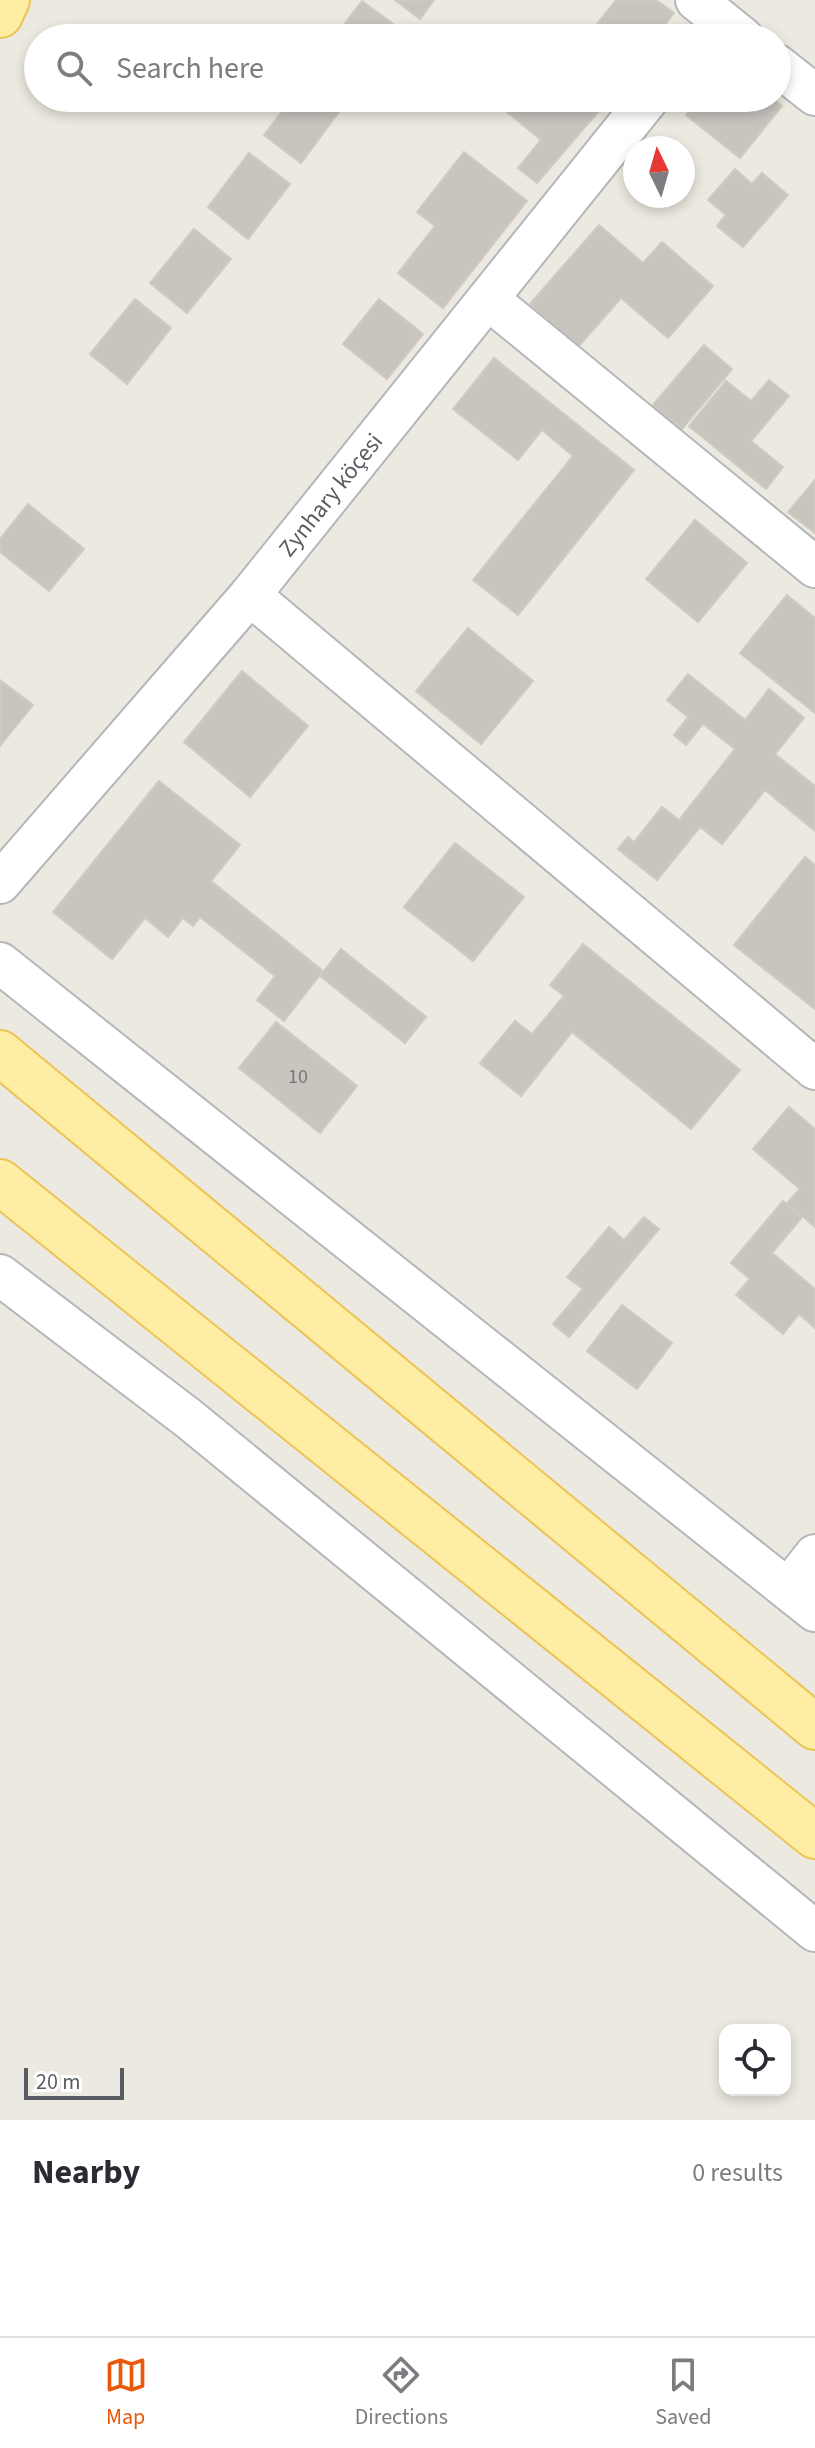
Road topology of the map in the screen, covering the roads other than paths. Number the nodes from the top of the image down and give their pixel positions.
1 (6, 0) edge
2 (0, 5) edge
3 (0, 15) edge
4 (791, 76) edge
5 (815, 95) edge
6 (638, 112) edge
7 (488, 299) junction
8 (815, 567) edge
9 (250, 595) junction
10 (0, 883) edge
11 (0, 963) edge
12 (0, 1053) edge
13 (815, 1069) edge
14 (0, 1182) edge
15 (0, 1275) edge
16 (815, 1555) edge
17 (802, 1599) edge
18 (815, 1727) edge
19 (815, 1836) edge
20 (815, 1931) edge

1 - 2 main road
1 - 3 main road
4 - 5 street
6 - 7 street, Zynhary köçesi
7 - 8 street
7 - 9 street, Zynhary köçesi
9 - 10 street, Zynhary köçesi
9 - 13 street
11 - 17 street
12 - 18 main road
14 - 19 main road
15 - 20 street
16 - 17 street

